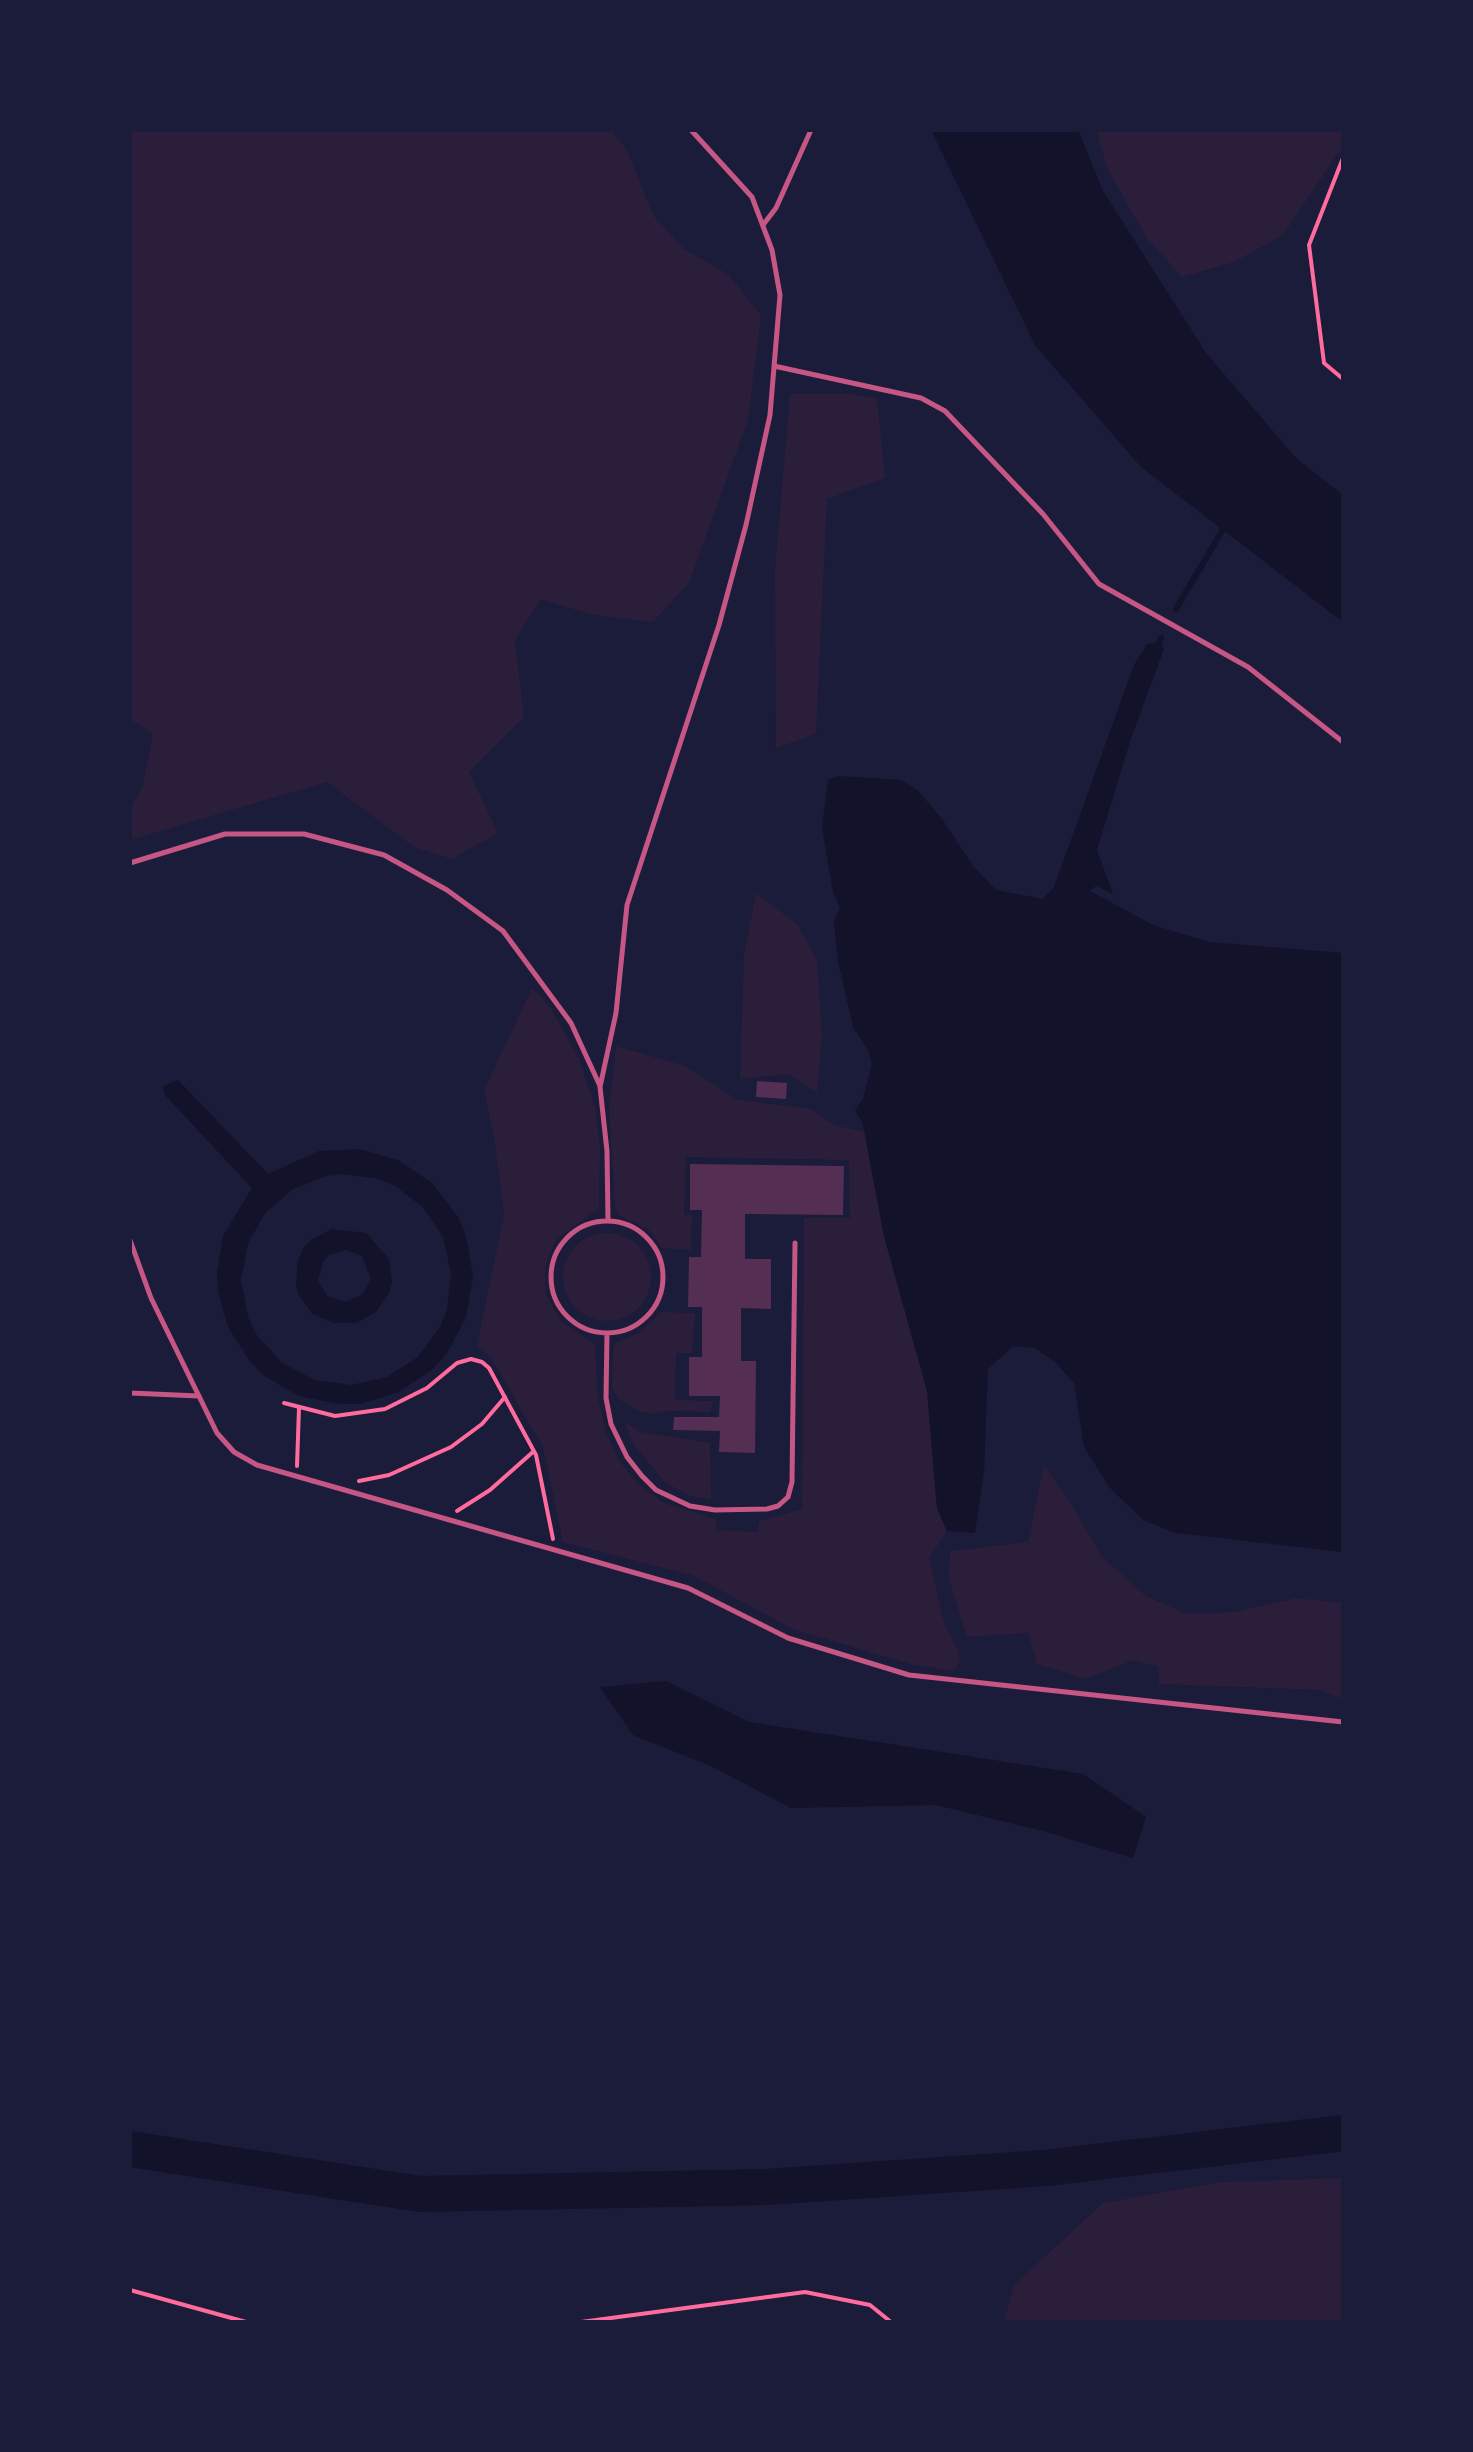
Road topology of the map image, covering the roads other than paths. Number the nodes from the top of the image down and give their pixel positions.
1 (691, 130) edge
2 (811, 130) edge
3 (763, 226) junction
4 (774, 366) junction
5 (1343, 742) edge
6 (130, 863) edge
7 (600, 1087) junction
8 (608, 1220) junction
9 (130, 1240) edge
10 (795, 1243) dead end
11 (607, 1333) junction
12 (130, 1393) edge
13 (199, 1396) junction
14 (1343, 1722) edge

1 - 3 lane
2 - 3 lane
3 - 4 lane
4 - 5 lane
4 - 7 lane
6 - 7 lane
7 - 8 lane
8 - 11 lane
8 - 11 lane
9 - 13 lane
10 - 11 lane
12 - 13 lane
13 - 14 lane

